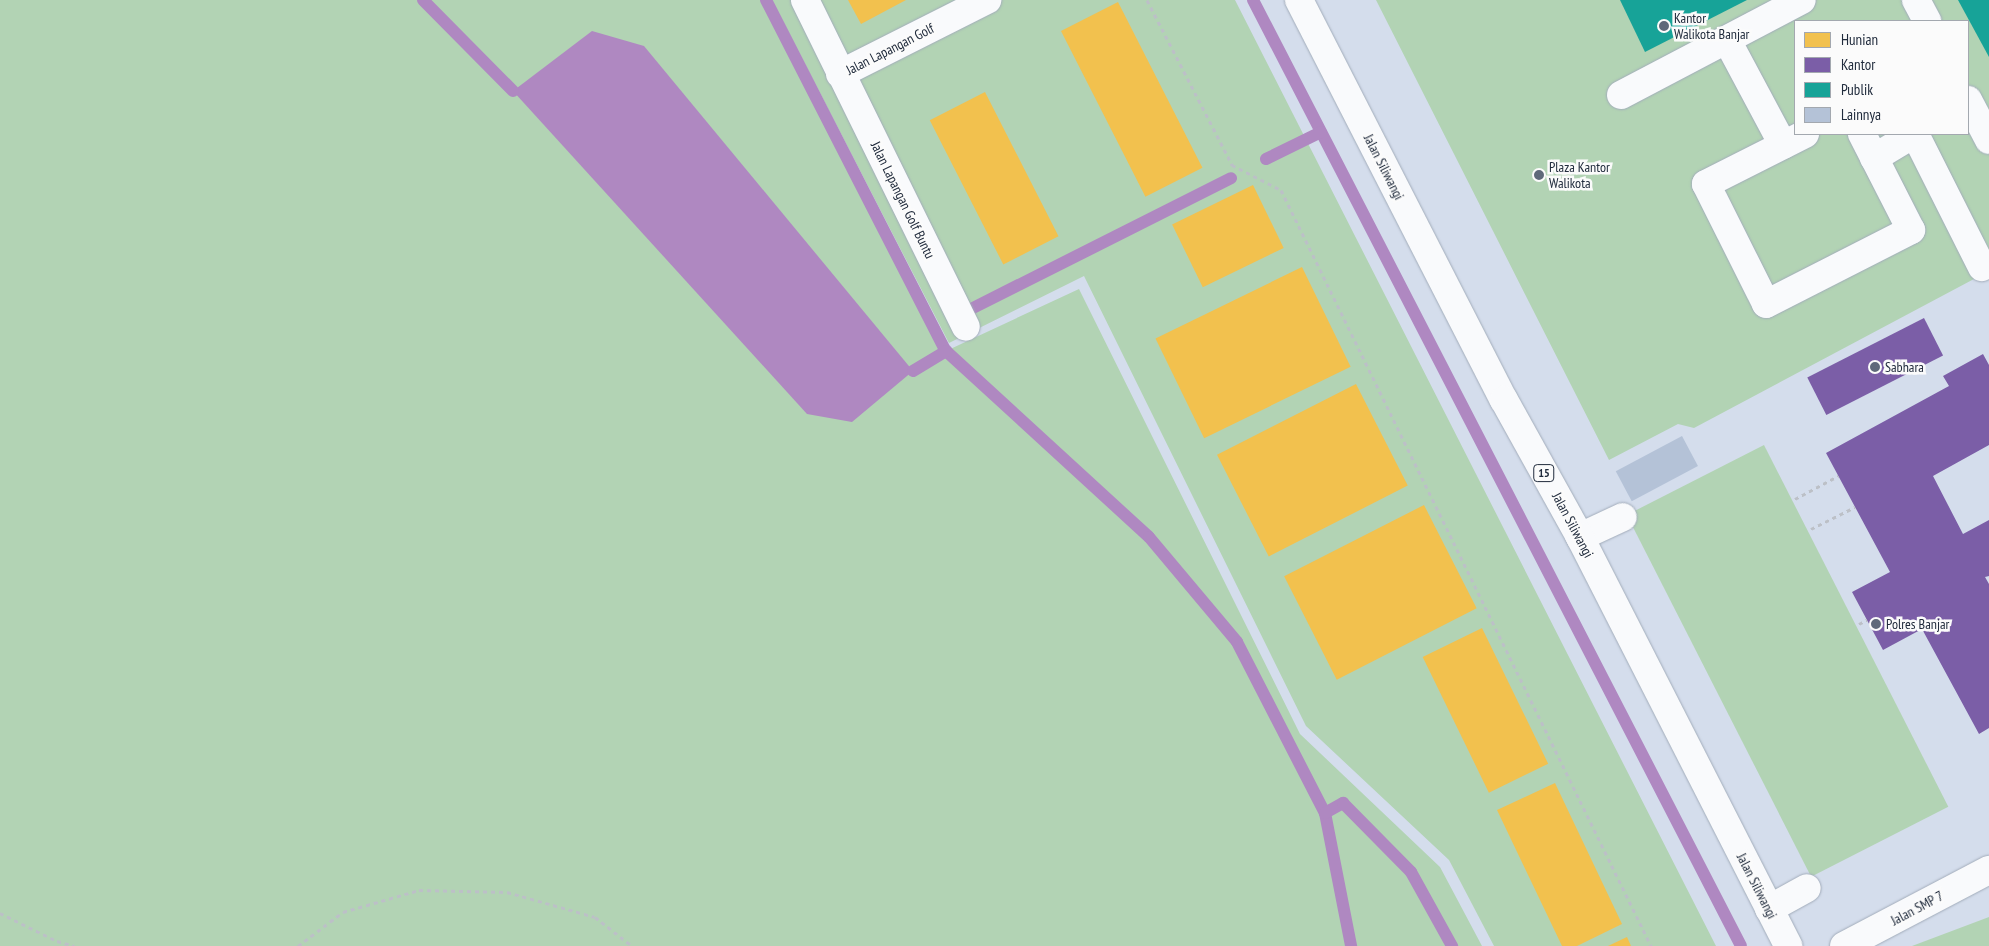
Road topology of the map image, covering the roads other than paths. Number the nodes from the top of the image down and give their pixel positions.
1 (805, 0) edge
2 (987, 0) edge
3 (1299, 0) edge
4 (1802, 0) edge
5 (1916, 0) edge
6 (1926, 20) edge
7 (1727, 40) junction
8 (840, 74) junction
9 (1620, 95) dead end
10 (1969, 103) edge
11 (1862, 135) edge
12 (1912, 135) edge
13 (1915, 135) edge
14 (1794, 140) edge
15 (1989, 140) edge
16 (1874, 158) junction
17 (1982, 267) dead end
18 (966, 327) dead end
19 (1623, 517) dead end
20 (1580, 537) junction
21 (1989, 870) edge
22 (1807, 888) dead end
23 (1769, 909) junction
24 (1788, 946) edge
25 (1844, 946) edge

1 - 8 main road, Jalan Lapangan Golf
2 - 8 main road, Jalan Lapangan Golf
3 - 20 main road, Jalan Siliwangi / 15
4 - 7 main road
5 - 6 main road
7 - 9 main road
7 - 14 main road
8 - 18 main road, Jalan Lapangan Golf Buntu
10 - 15 main road
11 - 16 main road
12 - 16 main road
13 - 17 main road
14 - 16 main road
19 - 20 main road
20 - 23 main road, Jalan Siliwangi / 15
21 - 25 main road, Jalan SMP 7
22 - 23 main road
23 - 24 main road, Jalan Siliwangi / 15

